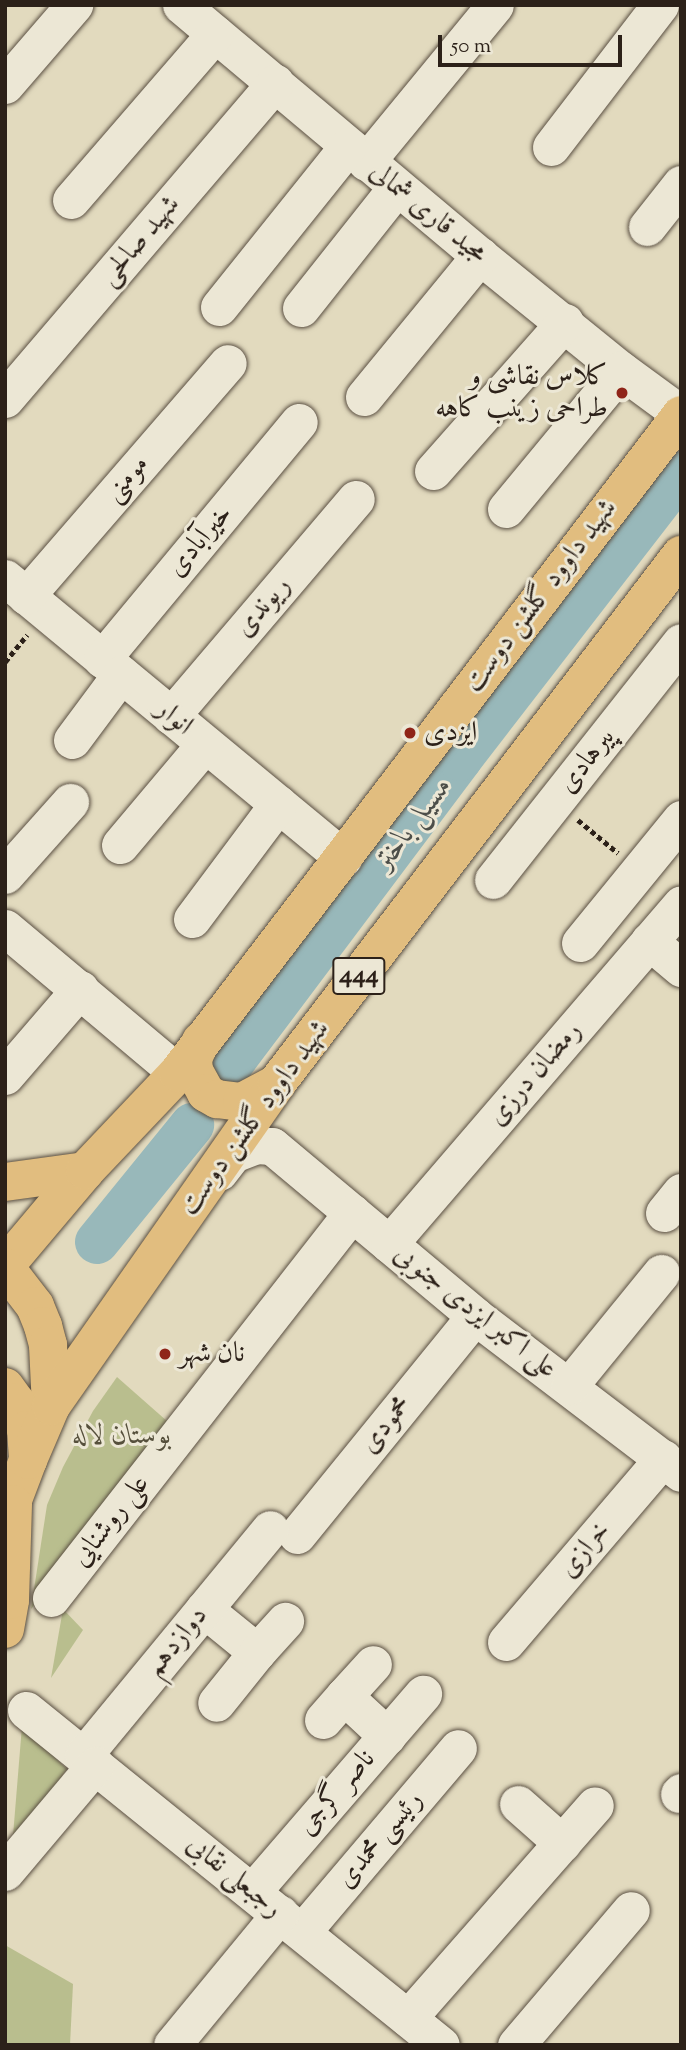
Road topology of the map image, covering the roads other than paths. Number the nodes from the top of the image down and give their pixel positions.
1 (74, 5) edge
2 (181, 5) edge
3 (495, 5) edge
4 (660, 5) edge
5 (215, 34) junction
6 (275, 83) junction
7 (5, 85) edge
8 (551, 148) dead end
9 (357, 154) junction
10 (681, 184) edge
11 (397, 187) junction
12 (71, 200) dead end
13 (647, 227) dead end
14 (480, 256) junction
15 (219, 307) dead end
16 (300, 308) dead end
17 (565, 322) junction
18 (228, 363) dead end
19 (621, 370) junction
20 (364, 397) dead end
21 (5, 399) edge
22 (681, 414) edge
23 (299, 422) dead end
24 (432, 471) dead end
25 (356, 499) dead end
26 (506, 509) dead end
27 (681, 555) edge
28 (16, 587) edge
29 (681, 642) edge
30 (111, 666) junction
31 (171, 716) junction
32 (72, 740) dead end
33 (205, 744) junction
34 (70, 802) dead end
35 (278, 804) junction
36 (681, 819) edge
37 (120, 845) dead end
38 (343, 858) junction
39 (5, 875) edge
40 (493, 880) dead end
41 (681, 904) edge
42 (192, 919) dead end
43 (5, 928) edge
44 (649, 942) junction
45 (580, 943) dead end
46 (681, 968) edge
47 (80, 989) junction
48 (201, 1041) junction
49 (178, 1073) junction
50 (5, 1076) edge
51 (277, 1083) junction
52 (85, 1171) junction
53 (5, 1181) edge
54 (207, 1186) junction
55 (352, 1213) junction
56 (389, 1244) junction
57 (5, 1266) edge
58 (661, 1273) dead end
59 (475, 1316) junction
60 (569, 1385) junction
61 (5, 1387) edge
62 (51, 1406) junction
63 (28, 1460) junction
64 (672, 1465) edge
65 (9, 1512) edge
66 (284, 1532) joint
67 (51, 1598) dead end
68 (204, 1609) junction
69 (285, 1621) dead end
70 (5, 1629) edge
71 (506, 1642) dead end
72 (257, 1653) junction
73 (373, 1664) dead end
74 (423, 1694) dead end
75 (216, 1703) dead end
76 (26, 1710) dead end
77 (387, 1736) junction
78 (458, 1748) dead end
79 (89, 1760) junction
80 (519, 1804) dead end
81 (596, 1805) dead end
82 (562, 1843) junction
83 (5, 1872) edge
84 (252, 1892) junction
85 (631, 1910) dead end
86 (291, 1923) junction
87 (408, 2018) junction
88 (172, 2045) edge
89 (441, 2045) edge
90 (516, 2045) edge

1 - 7 street
2 - 5 street, مجید قاری شمالی
3 - 9 street
4 - 8 street
5 - 6 street, مجید قاری شمالی
5 - 12 street
6 - 9 street, مجید قاری شمالی
6 - 21 street, شهید صالحی
9 - 11 street, مجید قاری شمالی
9 - 15 street
10 - 13 street
11 - 14 street, مجید قاری شمالی
11 - 16 street
14 - 17 street, مجید قاری شمالی
14 - 20 street
17 - 19 street, مجید قاری شمالی
17 - 24 street
18 - 28 street, مومنی
19 - 22 street, مجید قاری شمالی
19 - 26 street
22 - 38 main road, شهید داوود گلشن دوست
23 - 30 street, خیرآبادی
25 - 31 street, ریوندی
27 - 51 main road, شهید داوود گلشن دوست / 444
28 - 30 street, انوار
29 - 40 street, پیرهادی
30 - 31 street, انوار
30 - 32 street, خیرآبادی
31 - 33 street, انوار
33 - 35 street, انوار
33 - 37 street
34 - 39 street
35 - 38 street, انوار
35 - 42 street
36 - 45 street
38 - 48 main road, شهید داوود گلشن دوست
41 - 44 street, رمضان درزی
43 - 47 street
44 - 46 street
44 - 56 street, رمضان درزی
47 - 49 street
47 - 50 street
48 - 49 main road, شهید داوود گلشن دوست
48 - 51 main road
49 - 52 main road, شهید داوود گلشن دوست
51 - 54 main road, شهید داوود گلشن دوست / 444
52 - 53 main road
52 - 57 main road, شهید داوود گلشن دوست
54 - 55 street, علی اکبر ایزدی جنوبی
54 - 62 main road, شهید داوود گلشن دوست / 444
55 - 56 street, علی اکبر ایزدی جنوبی
55 - 67 street, علی روشنایی
56 - 59 street, علی اکبر ایزدی جنوبی
57 - 62 main road
58 - 60 street
59 - 60 street, علی اکبر ایزدی جنوبی
59 - 66 street, محمودی
60 - 64 street, علی اکبر ایزدی جنوبی
61 - 63 main road
62 - 63 main road, شهید داوود گلشن دوست / 444
63 - 65 main road, شهید داوود گلشن دوست
64 - 71 street, خرازی
65 - 70 main road, شهید داوود گلشن دوست
66 - 68 street, دوازدهم
68 - 72 street
68 - 79 street, دوازدهم
69 - 72 street
72 - 75 street
73 - 77 street
74 - 77 street, ناصر گرجی
76 - 79 street, رجبعلی نقابی
77 - 84 street, ناصر گرجی
78 - 86 street, رئیسی محمدی
79 - 83 street, دوازدهم
79 - 84 street, رجبعلی نقابی
80 - 82 street
81 - 82 street
82 - 87 street
84 - 86 street, رجبعلی نقابی
85 - 90 street
86 - 87 street, رجبعلی نقابی
86 - 88 street, رئیسی محمدی
87 - 89 street, رجبعلی نقابی

